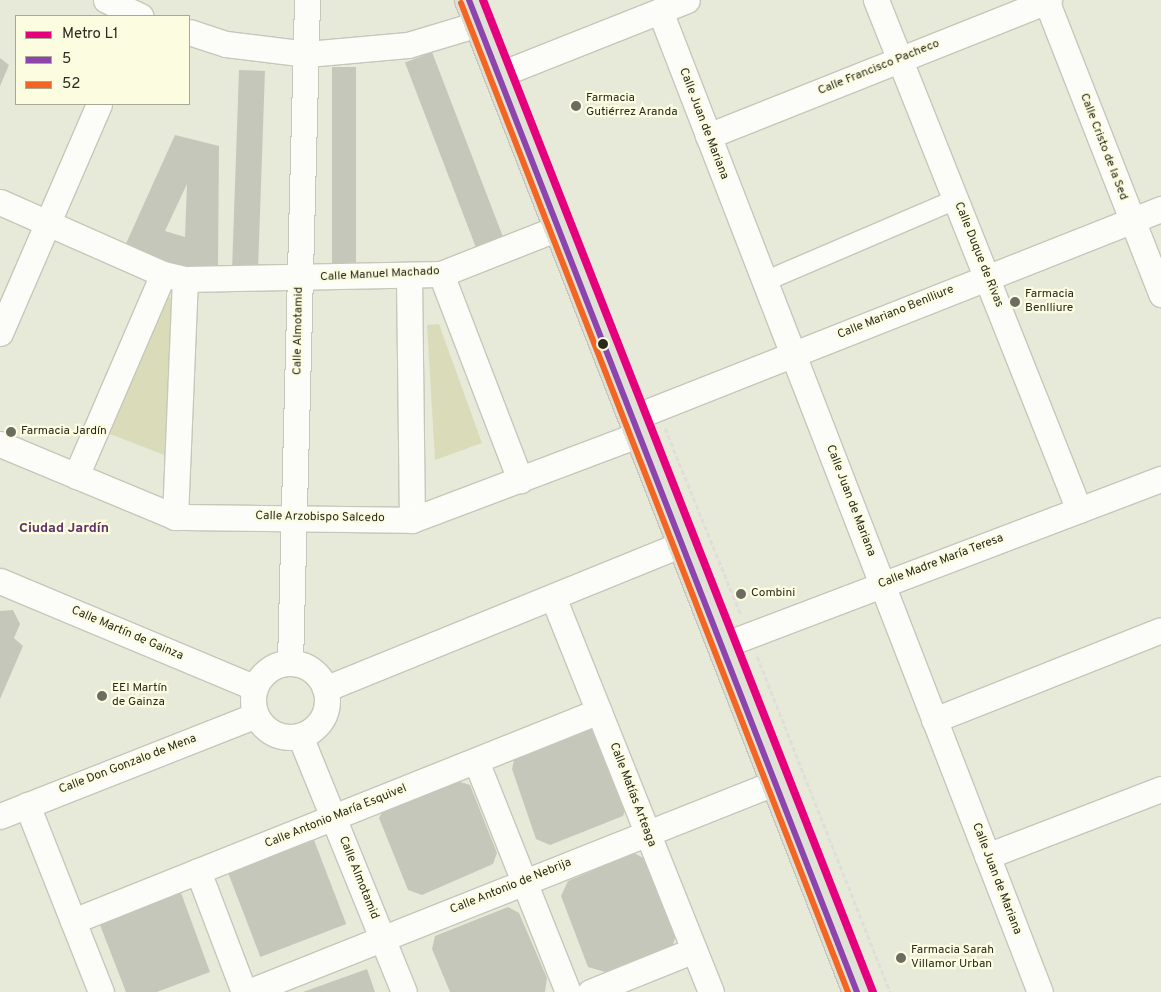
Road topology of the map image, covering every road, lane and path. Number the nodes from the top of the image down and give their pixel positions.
1 (106, 0) edge
2 (307, 0) edge
3 (687, 0) edge
4 (876, 0) edge
5 (1047, 0) edge
6 (660, 11) junction
7 (140, 12) edge
8 (473, 12) edge
9 (190, 32) edge
10 (307, 54) junction
11 (900, 60) junction
12 (498, 75) junction
13 (99, 105) edge
14 (708, 136) junction
15 (956, 199) junction
16 (0, 202) edge
17 (1161, 209) edge
18 (1132, 220) junction
19 (48, 223) junction
20 (558, 228) junction
21 (174, 276) junction
22 (409, 276) junction
23 (987, 278) junction
24 (300, 279) junction
25 (764, 281) junction
26 (440, 284) junction
27 (1161, 294) edge
28 (0, 333) edge
29 (793, 355) junction
30 (661, 418) dead end
31 (635, 426) junction
32 (0, 444) edge
33 (76, 476) junction
34 (1161, 479) edge
35 (520, 480) junction
36 (1079, 510) junction
37 (296, 516) junction
38 (175, 517) junction
39 (412, 520) junction
40 (682, 544) junction
41 (0, 581) edge
42 (882, 585) junction
43 (553, 597) junction
44 (743, 621) dead end
45 (1161, 630) edge
46 (722, 646) junction
47 (755, 652) dead end
48 (290, 663) junction
49 (254, 687) junction
50 (325, 690) junction
51 (599, 711) junction
52 (256, 715) junction
53 (934, 720) junction
54 (300, 736) junction
55 (476, 761) junction
56 (774, 783) junction
57 (1161, 788) edge
58 (27, 805) junction
59 (0, 816) edge
60 (335, 818) junction
61 (647, 833) junction
62 (987, 856) junction
63 (198, 871) junction
64 (525, 881) junction
65 (73, 922) junction
66 (383, 939) junction
67 (694, 950) junction
68 (101, 992) edge
69 (246, 992) edge
70 (404, 992) edge
71 (568, 992) edge
72 (590, 992) edge
73 (710, 992) edge
74 (857, 992) edge
75 (890, 992) edge
76 (1040, 992) edge

1 - 7 street
2 - 10 street, Calle Almotamid
3 - 6 street
4 - 11 street, Calle Duque de Rivas
5 - 11 street, Calle Francisco Pacheco
5 - 18 street, Calle Cristo de la Sed
6 - 12 street
6 - 14 street, Calle Juan de Mariana
8 - 10 street
8 - 12 main road
9 - 10 street
10 - 24 street, Calle Almotamid
11 - 14 street, Calle Francisco Pacheco
11 - 15 street, Calle Duque de Rivas
12 - 20 main road
13 - 19 street
14 - 25 street, Calle Juan de Mariana
15 - 23 street, Calle Duque de Rivas
15 - 25 street
16 - 19 street, Calle Manuel Machado
17 - 18 street, Calle Mariano Benlliure
18 - 23 street, Calle Mariano Benlliure
18 - 27 street, Calle Cristo de la Sed
19 - 21 street, Calle Manuel Machado
19 - 28 street
20 - 26 street, Calle Manuel Machado
20 - 31 main road
21 - 24 street, Calle Manuel Machado
21 - 33 street
21 - 38 street
22 - 24 street, Calle Manuel Machado
22 - 26 street, Calle Manuel Machado
22 - 39 street
23 - 29 street, Calle Mariano Benlliure
23 - 36 street, Calle Duque de Rivas
24 - 37 street, Calle Almotamid
25 - 29 street, Calle Juan de Mariana
26 - 26 street
26 - 35 street
29 - 31 street, Calle Mariano Benlliure
29 - 42 street, Calle Juan de Mariana
30 - 44 path
31 - 35 street, Calle Arzobispo Salcedo
31 - 40 main road
32 - 33 street, Calle Arzobispo Salcedo
33 - 38 street, Calle Arzobispo Salcedo
34 - 36 street, Calle Madre María Teresa
35 - 39 street, Calle Arzobispo Salcedo
36 - 42 street, Calle Madre María Teresa
37 - 38 street, Calle Arzobispo Salcedo
37 - 39 street, Calle Arzobispo Salcedo
37 - 48 street, Calle Almotamid
40 - 43 street
40 - 46 main road
41 - 49 street, Calle Martín de Gainza
42 - 46 street, Calle Madre María Teresa
42 - 53 street, Calle Juan de Mariana
43 - 50 street
43 - 51 street, Calle Matías Arteaga
45 - 53 street
46 - 56 main road
47 - 75 path
48 - 49 street
48 - 50 street
49 - 52 street
50 - 54 street
51 - 55 street, Calle Antonio María Esquivel
51 - 61 street, Calle Matías Arteaga
52 - 54 street
52 - 58 street, Calle Don Gonzalo de Mena
53 - 62 street, Calle Juan de Mariana
54 - 60 street, Calle Almotamid
55 - 60 street, Calle Antonio María Esquivel
55 - 64 street
56 - 61 street, Calle Antonio de Nebrija
56 - 74 main road
57 - 62 street
58 - 59 street, Calle Don Gonzalo de Mena
58 - 65 street
60 - 63 street, Calle Antonio María Esquivel
60 - 66 street, Calle Almotamid
61 - 64 street, Calle Antonio de Nebrija
61 - 67 street, Calle Matías Arteaga
62 - 76 street, Calle Juan de Mariana
63 - 65 street, Calle Antonio María Esquivel
63 - 69 street
64 - 66 street, Calle Antonio de Nebrija
64 - 71 street
65 - 68 street
66 - 69 street, Calle Antonio de Nebrija
66 - 70 street, Calle Almotamid
67 - 72 street
67 - 73 street, Calle Matías Arteaga

